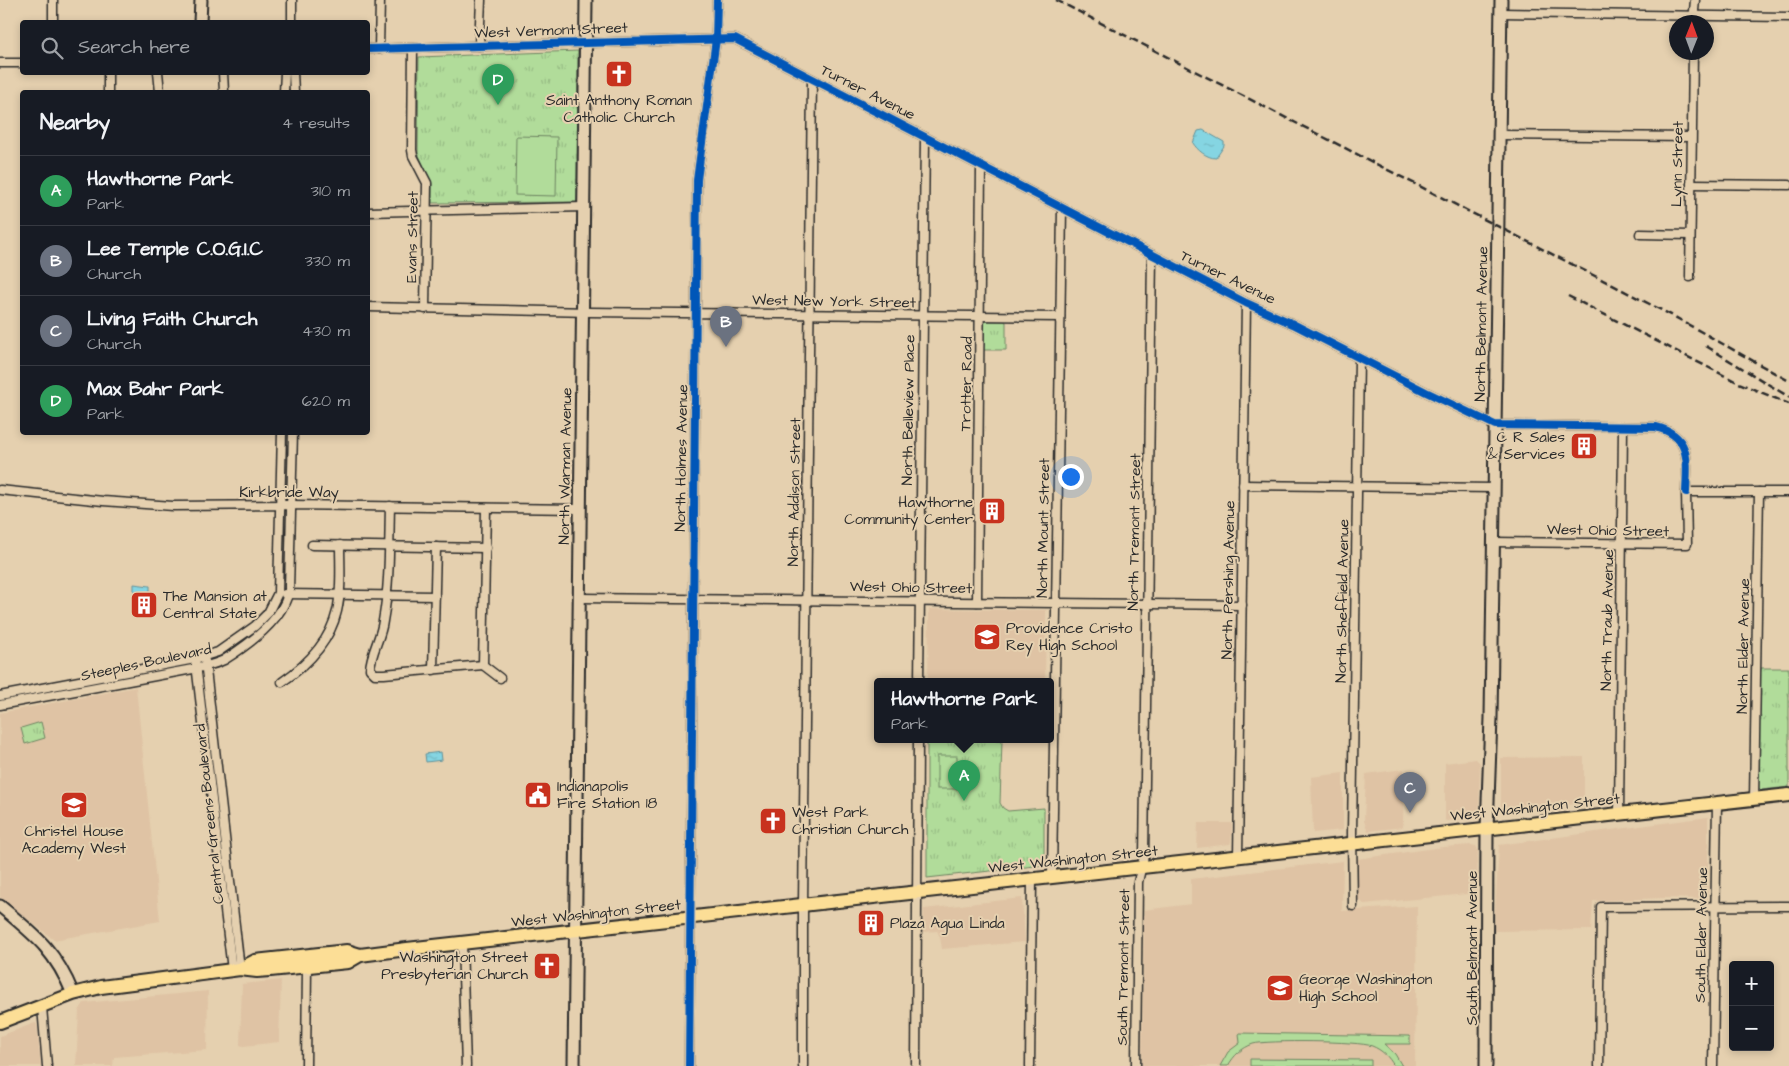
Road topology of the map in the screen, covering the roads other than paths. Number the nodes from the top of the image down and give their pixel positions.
1 (53, 0) edge
2 (201, 0) edge
3 (292, 0) edge
4 (380, 0) edge
5 (481, 0) edge
6 (586, 0) edge
7 (717, 0) edge
8 (1501, 0) edge
9 (1695, 0) edge
10 (1501, 13) junction
11 (1694, 15) edge
12 (1789, 17) edge
13 (1669, 18) edge
14 (1714, 19) edge
15 (53, 20) edge
16 (200, 20) edge
17 (292, 20) edge
18 (716, 39) junction
19 (735, 39) joint
20 (585, 43) junction
21 (479, 46) junction
22 (413, 48) junction
23 (379, 49) junction
24 (370, 50) edge
25 (1693, 60) edge
26 (20, 62) edge
27 (0, 63) edge
28 (108, 75) edge
29 (158, 75) edge
30 (224, 75) edge
31 (285, 75) edge
32 (293, 75) edge
33 (812, 79) junction
34 (108, 90) edge
35 (160, 90) edge
36 (224, 90) edge
37 (284, 90) edge
38 (294, 90) edge
39 (1499, 135) junction
40 (925, 137) junction
41 (1691, 137) junction
42 (982, 167) junction
43 (1691, 184) junction
44 (1789, 185) edge
45 (584, 208) junction
46 (1062, 208) junction
47 (426, 210) junction
48 (370, 212) edge
49 (1640, 234) dead end
50 (1690, 235) junction
51 (1152, 255) junction
52 (1690, 277) dead end
53 (1246, 303) junction
54 (370, 307) edge
55 (425, 309) junction
56 (582, 312) junction
57 (696, 313) junction
58 (810, 314) junction
59 (923, 315) junction
60 (980, 316) junction
61 (1060, 317) junction
62 (1359, 358) junction
63 (1495, 425) junction
64 (1623, 427) junction
65 (282, 435) edge
66 (293, 435) edge
67 (1243, 484) junction
68 (1357, 486) junction
69 (1494, 488) junction
70 (0, 490) edge
71 (1686, 492) junction
72 (1759, 492) junction
73 (1789, 492) edge
74 (280, 505) junction
75 (291, 505) junction
76 (390, 506) junction
77 (486, 508) junction
78 (580, 509) junction
79 (1494, 542) junction
80 (1622, 543) junction
81 (312, 545) dead end
82 (340, 545) junction
83 (389, 546) junction
84 (436, 547) junction
85 (486, 548) junction
86 (278, 593) junction
87 (288, 595) junction
88 (339, 595) junction
89 (387, 596) junction
90 (435, 596) junction
91 (579, 598) junction
92 (693, 599) junction
93 (806, 600) junction
94 (920, 601) junction
95 (977, 602) junction
96 (1056, 603) junction
97 (1147, 604) junction
98 (1242, 604) junction
99 (204, 657) junction
100 (195, 659) junction
101 (483, 665) junction
102 (206, 666) junction
103 (198, 668) junction
104 (434, 670) junction
105 (500, 678) dead end
106 (919, 678) edge
107 (282, 682) dead end
108 (0, 696) edge
109 (0, 705) edge
110 (1054, 740) edge
111 (918, 743) edge
112 (1054, 743) edge
113 (1789, 796) edge
114 (1754, 800) junction
115 (1717, 804) junction
116 (1619, 814) junction
117 (1487, 829) junction
118 (1352, 844) junction
119 (1238, 857) junction
120 (1141, 868) junction
121 (1052, 878) junction
122 (1032, 880) junction
123 (917, 893) junction
124 (0, 906) edge
125 (803, 906) junction
126 (1353, 906) dead end
127 (1715, 906) junction
128 (1789, 906) edge
129 (689, 918) junction
130 (576, 931) junction
131 (462, 944) junction
132 (360, 955) junction
133 (308, 966) junction
134 (236, 970) junction
135 (73, 994) junction
136 (42, 1006) junction
137 (0, 1022) edge
138 (47, 1066) edge
139 (306, 1066) edge
140 (466, 1066) edge
141 (574, 1066) edge
142 (688, 1066) edge
143 (803, 1066) edge
144 (916, 1066) edge
145 (1030, 1066) edge
146 (1136, 1066) edge
147 (1486, 1066) edge
148 (1598, 1066) edge
149 (1712, 1066) edge

1 - 15 street
2 - 16 main road
3 - 17 street
4 - 23 street
5 - 21 street
6 - 20 main road, North Warman Avenue
7 - 18 street, North Holmes Avenue
8 - 10 main road, North Belmont Avenue
9 - 11 street
10 - 13 street
10 - 39 main road, North Belmont Avenue
12 - 14 street
18 - 19 street, West Vermont Street
18 - 20 street, West Vermont Street
18 - 57 street, North Holmes Avenue
19 - 33 street, Turner Avenue
20 - 21 street, West Vermont Street
20 - 45 main road, North Warman Avenue
21 - 22 street, West Vermont Street
22 - 23 street, West Vermont Street
22 - 47 street, Evans Street
23 - 24 street, West Vermont Street
25 - 41 street, Lynn Street
26 - 27 street
28 - 34 street
29 - 35 street
30 - 36 street
31 - 37 street
32 - 38 street
33 - 40 street, Turner Avenue
33 - 58 street, North Addison Street
39 - 41 street
39 - 63 main road, North Belmont Avenue
40 - 42 street, Turner Avenue
40 - 59 street, North Belleview Place
41 - 43 street, Lynn Street
42 - 46 street, Turner Avenue
42 - 60 street, Trotter Road
43 - 44 street
43 - 50 street, Lynn Street
45 - 47 street
45 - 56 main road, North Warman Avenue
46 - 51 street, Turner Avenue
46 - 61 street, North Mount Street
47 - 48 street
47 - 55 street, Evans Street
49 - 50 street
50 - 52 street, Lynn Street
51 - 53 street, Turner Avenue
51 - 97 street, North Tremont Street
53 - 62 street, Turner Avenue
53 - 67 street, North Pershing Avenue
54 - 55 street, West New York Street
55 - 56 street, West New York Street
56 - 57 street, West New York Street
56 - 78 main road, North Warman Avenue
57 - 58 street, West New York Street
57 - 92 street, North Holmes Avenue
58 - 59 street, West New York Street
58 - 93 street, North Addison Street
59 - 60 street, West New York Street
59 - 94 street, North Belleview Place
60 - 61 street, West New York Street
60 - 95 street, Trotter Road
61 - 96 street, North Mount Street
62 - 63 street, Turner Avenue
62 - 68 street, North Sheffield Avenue
63 - 64 street, Turner Avenue
63 - 69 main road, North Belmont Avenue
64 - 71 street, Turner Avenue
64 - 80 street, North Traub Avenue
65 - 74 street, Steeples Boulevard
66 - 75 street, Steeples Boulevard
67 - 68 street
67 - 98 street, North Pershing Avenue
68 - 69 street
68 - 118 street, North Sheffield Avenue
69 - 79 main road, North Belmont Avenue
70 - 74 street, Kirkbride Way
71 - 72 street
71 - 80 street, West Ohio Street
72 - 73 street
72 - 114 street, North Elder Avenue
74 - 75 street, Kirkbride Way
74 - 86 street, Steeples Boulevard
75 - 76 street, Kirkbride Way
75 - 87 street, Steeples Boulevard
76 - 77 street, Kirkbride Way
76 - 83 street
77 - 78 street, Kirkbride Way
77 - 85 street
78 - 91 main road, North Warman Avenue
79 - 80 street, West Ohio Street
79 - 117 main road, North Belmont Avenue
80 - 116 street, North Traub Avenue
81 - 82 street
82 - 83 street
82 - 88 street
83 - 84 street
83 - 89 street
84 - 85 street
84 - 90 street
85 - 101 street
86 - 87 street
86 - 99 street, Steeples Boulevard
87 - 88 street
87 - 102 street, Steeples Boulevard
88 - 89 street
88 - 107 street
89 - 90 street
89 - 104 street
90 - 104 street
91 - 92 street, West Ohio Street
91 - 130 main road, North Warman Avenue
92 - 93 street, West Ohio Street
92 - 129 street, North Holmes Avenue
93 - 94 street, West Ohio Street
93 - 125 street, North Addison Street
94 - 95 street, West Ohio Street
94 - 106 street, North Belleview Place
95 - 96 street, West Ohio Street
96 - 97 street, West Ohio Street
96 - 110 street, North Mount Street
97 - 98 street, West Ohio Street
97 - 120 street, North Tremont Street
98 - 119 street, North Pershing Avenue
99 - 100 street, Steeples Boulevard
99 - 102 street, Central Greens Boulevard
100 - 103 street, Central Greens Boulevard
100 - 108 street, Steeples Boulevard
101 - 104 street
101 - 105 street
102 - 103 street, Steeples Boulevard
102 - 134 street, Central Greens Boulevard
103 - 109 street, Steeples Boulevard
103 - 134 street, Central Greens Boulevard
111 - 123 street
112 - 121 street, North Mount Street
113 - 114 main road, West Washington Street
114 - 115 main road, West Washington Street
115 - 116 main road, West Washington Street
115 - 127 street, South Elder Avenue
116 - 117 main road, West Washington Street
117 - 118 main road, West Washington Street
117 - 147 main road, South Belmont Avenue
118 - 119 main road, West Washington Street
118 - 126 street, North Sheffield Avenue
119 - 120 main road, West Washington Street
120 - 121 main road, West Washington Street
120 - 146 street, South Tremont Street
121 - 122 main road, West Washington Street
122 - 123 main road, West Washington Street
122 - 145 street
123 - 125 main road, West Washington Street
123 - 144 street
124 - 135 main road
125 - 129 main road, West Washington Street
125 - 143 street, North Addison Street
127 - 128 street
127 - 148 street
127 - 149 street, South Elder Avenue
129 - 130 main road, West Washington Street
129 - 142 street, North Holmes Avenue
130 - 131 main road, West Washington Street
130 - 141 main road, North Warman Avenue
131 - 132 main road, West Washington Street
131 - 140 street
132 - 133 main road, West Washington Street
132 - 134 main road, West Washington Street
133 - 134 main road, West Washington Street
133 - 139 street
134 - 135 main road, West Washington Street
135 - 136 main road, West Washington Street
136 - 137 main road, West Washington Street
136 - 138 street

